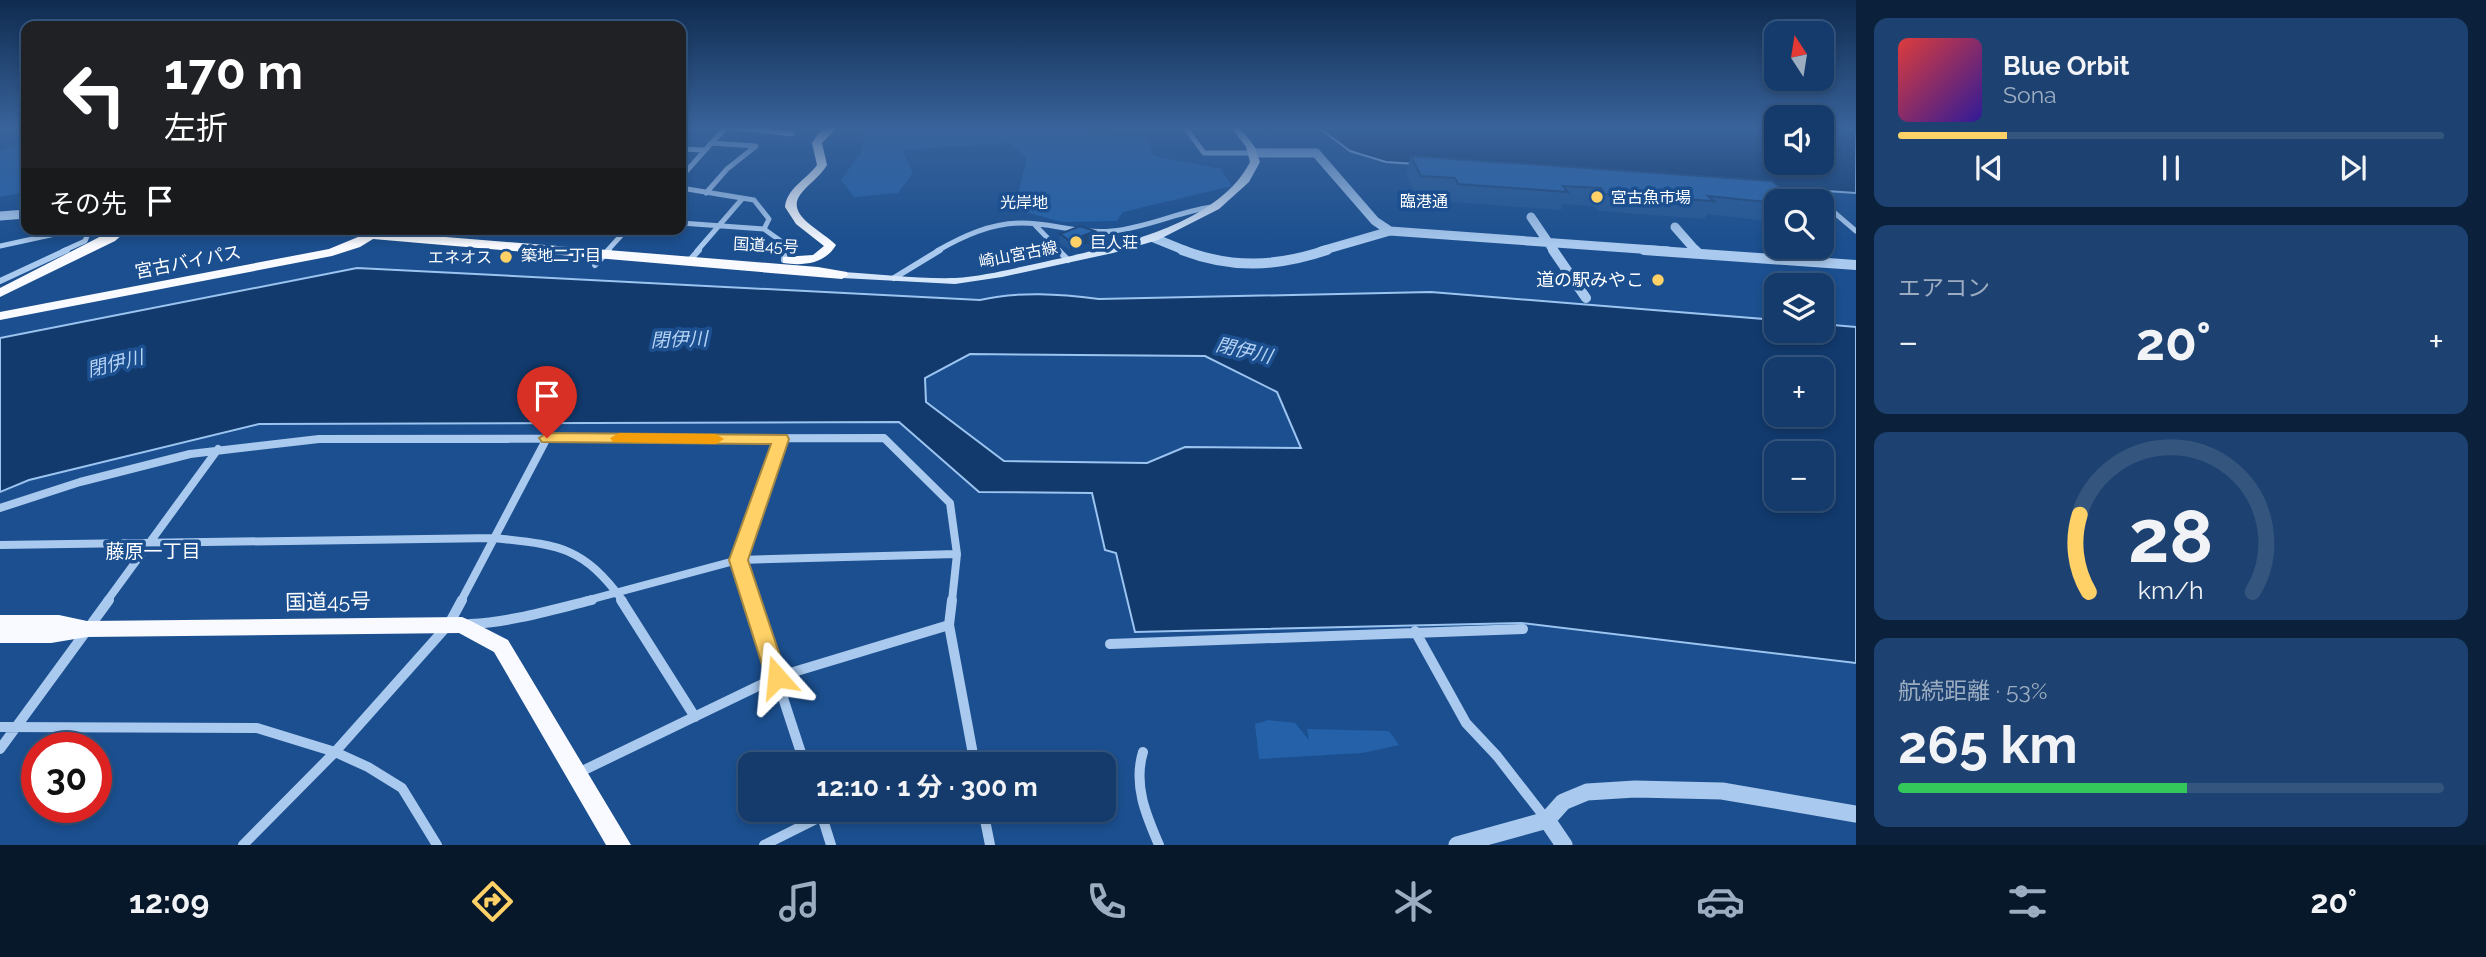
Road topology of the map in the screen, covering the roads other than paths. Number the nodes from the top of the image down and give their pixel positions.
1 (730, 166) edge
2 (821, 166) edge
3 (1253, 166) edge
4 (1328, 166) edge
5 (686, 189) edge
6 (706, 193) junction
7 (743, 199) junction
8 (1215, 207) junction
9 (1834, 212) edge
10 (21, 214) edge
11 (0, 216) edge
12 (1531, 217) dead end
13 (686, 223) edge
14 (1034, 224) junction
15 (721, 226) junction
16 (1675, 227) dead end
17 (764, 229) junction
18 (1390, 231) junction
19 (1856, 231) edge
20 (50, 235) edge
21 (92, 235) edge
22 (116, 235) edge
23 (368, 235) edge
24 (420, 235) edge
25 (622, 235) edge
26 (1154, 238) junction
27 (1548, 243) junction
28 (0, 246) edge
29 (607, 251) junction
30 (1698, 253) junction
31 (691, 258) junction
32 (745, 259) junction
33 (784, 260) junction
34 (1068, 260) junction
35 (818, 262) junction
36 (595, 265) dead end
37 (1856, 265) edge
38 (842, 275) junction
39 (894, 278) junction
40 (0, 284) edge
41 (0, 293) edge
42 (1586, 298) dead end
43 (0, 316) edge
44 (547, 438) junction
45 (781, 439) junction
46 (218, 449) junction
47 (0, 508) edge
48 (494, 538) junction
49 (150, 543) junction
50 (0, 545) edge
51 (957, 554) junction
52 (738, 560) junction
53 (618, 594) junction
54 (0, 622) edge
55 (456, 624) junction
56 (949, 625) junction
57 (87, 628) junction
58 (1523, 629) dead end
59 (1415, 631) junction
60 (0, 635) edge
61 (1110, 644) dead end
62 (777, 677) junction
63 (695, 717) junction
64 (0, 727) edge
65 (16, 727) junction
66 (0, 749) edge
67 (335, 752) junction
68 (801, 752) edge
69 (973, 752) edge
70 (1143, 752) dead end
71 (578, 773) junction
72 (1856, 814) edge
73 (1547, 820) junction
74 (805, 822) edge
75 (824, 822) edge
76 (985, 822) edge
77 (243, 845) edge
78 (437, 845) edge
79 (619, 845) edge
80 (764, 845) edge
81 (831, 845) edge
82 (990, 845) edge
83 (1159, 845) edge
84 (1457, 845) edge
85 (1564, 845) edge

1 - 6 street
2 - 35 highway
3 - 8 main road, 崎山宮古線
4 - 18 street
5 - 6 street
6 - 7 street
7 - 15 street
7 - 17 street
8 - 14 street
8 - 26 main road, 崎山宮古線
9 - 19 street
10 - 11 street
12 - 27 street
13 - 15 street
14 - 34 street
14 - 39 street
15 - 17 street
15 - 31 street
16 - 30 street
17 - 33 street
18 - 26 street
18 - 27 street
20 - 28 street
21 - 40 highway
22 - 41 highway
23 - 43 highway, 宮古バイパス
24 - 29 highway, 国道45号
25 - 29 street
26 - 34 main road, 崎山宮古線
27 - 30 street
27 - 42 street
29 - 31 highway, 国道45号
29 - 36 street
30 - 37 street
31 - 32 highway, 国道45号
31 - 35 highway, 国道45号
32 - 33 highway, 国道45号
32 - 35 highway
33 - 35 highway, 国道45号
34 - 39 main road, 崎山宮古線
35 - 38 highway
35 - 38 highway
38 - 39 main road, 崎山宮古線
44 - 45 street
44 - 46 street
44 - 48 street
45 - 51 street
45 - 52 street
46 - 47 street
46 - 49 street
48 - 49 street
48 - 53 street
48 - 55 street
49 - 50 street
49 - 57 street
51 - 52 street
51 - 56 street
52 - 53 street
52 - 62 street
53 - 55 street
53 - 63 street
54 - 57 highway, 国道45号
55 - 57 highway, 国道45号
55 - 67 street
55 - 71 highway, 国道45号
56 - 62 street
56 - 69 street
57 - 60 highway, 国道45号
57 - 65 street
58 - 59 street
59 - 61 street
59 - 73 street
62 - 63 street
62 - 68 street
63 - 71 street
64 - 65 street
65 - 66 street
65 - 67 street
67 - 77 street
67 - 78 street
70 - 83 street
71 - 79 highway, 国道45号
72 - 73 street
73 - 84 street
73 - 85 street
74 - 80 street
75 - 81 street
76 - 82 street

